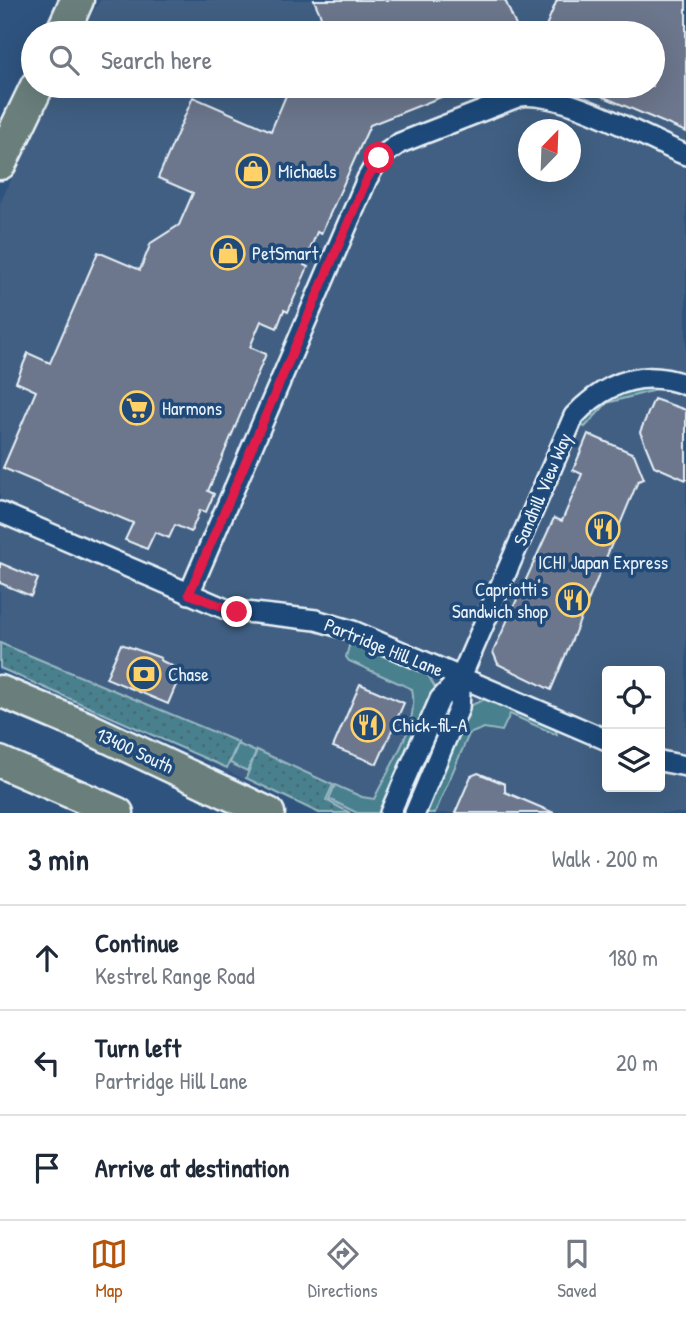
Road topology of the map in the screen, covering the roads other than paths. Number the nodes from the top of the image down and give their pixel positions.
1 (77, 0) edge
2 (67, 21) edge
3 (31, 98) edge
4 (515, 98) edge
5 (553, 98) edge
6 (686, 155) edge
7 (0, 163) edge
8 (686, 385) edge
9 (0, 512) edge
10 (189, 594) junction
11 (461, 677) junction
12 (0, 691) edge
13 (602, 738) edge
14 (0, 762) edge
15 (665, 762) edge
16 (686, 766) edge
17 (118, 813) edge
18 (269, 813) edge
19 (390, 813) edge
20 (415, 813) edge

1 - 2 highway
3 - 7 highway
4 - 10 street
5 - 6 street
8 - 11 street, Sandhill View Way
9 - 10 street, Partridge Hill Lane
10 - 11 street, Partridge Hill Lane
11 - 13 street, Partridge Hill Lane
11 - 19 street, Sandhill View Way
11 - 20 street, Sandhill View Way
12 - 18 main road, 13400 South
14 - 17 main road
15 - 16 street

